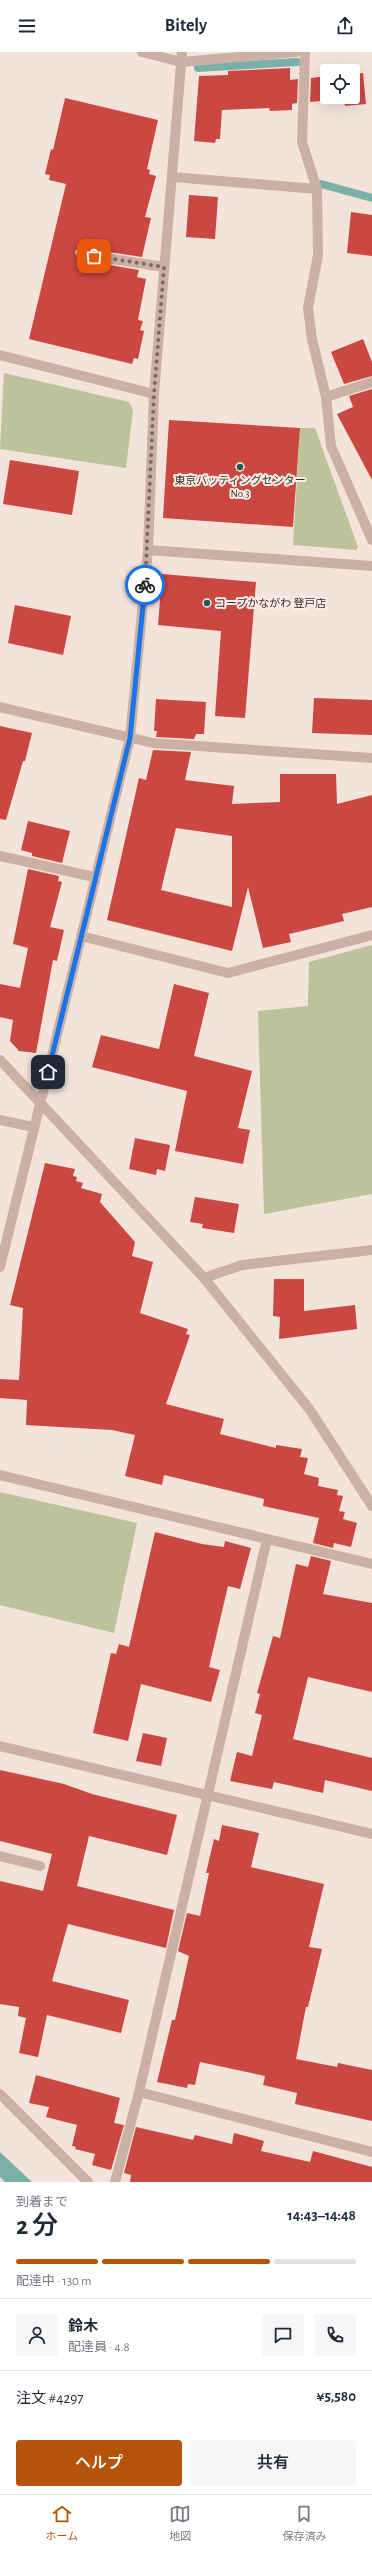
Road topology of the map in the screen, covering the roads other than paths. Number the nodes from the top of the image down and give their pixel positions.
1 (142, 52) edge
2 (296, 52) edge
3 (305, 52) edge
4 (181, 57) edge
5 (173, 177) junction
6 (317, 189) junction
7 (81, 254) dead end
8 (164, 267) junction
9 (0, 354) edge
10 (372, 382) edge
11 (154, 394) junction
12 (326, 397) junction
13 (372, 540) edge
14 (148, 550) junction
15 (372, 566) edge
16 (0, 707) edge
17 (130, 738) junction
18 (372, 758) edge
19 (0, 856) edge
20 (94, 877) junction
21 (372, 935) edge
22 (81, 936) junction
23 (0, 1060) edge
24 (40, 1105) junction
25 (0, 1120) edge
26 (33, 1127) junction
27 (372, 1250) edge
28 (0, 1267) edge
29 (204, 1278) junction
30 (0, 1475) edge
31 (372, 1506) edge
32 (267, 1538) junction
33 (372, 1564) edge
34 (0, 1746) edge
35 (209, 1795) junction
36 (372, 1834) edge
37 (0, 1856) edge
38 (40, 1866) dead end
39 (139, 2092) junction
40 (0, 2094) edge
41 (372, 2152) edge
42 (88, 2182) edge
43 (115, 2182) edge

1 - 4 street
2 - 4 street
3 - 6 street
4 - 5 street
5 - 6 street
5 - 8 street
6 - 12 street
7 - 8 street
8 - 11 street
9 - 11 street
10 - 12 street
11 - 14 street
12 - 13 street
14 - 15 street
14 - 17 street
16 - 17 street
17 - 18 street
17 - 20 street
19 - 20 street
20 - 22 street
21 - 22 street
22 - 24 street
23 - 24 street
24 - 26 street
24 - 29 street
25 - 26 street
26 - 28 street
27 - 29 street
29 - 31 street
30 - 32 street
32 - 33 street
32 - 35 street
34 - 35 street
35 - 36 street
35 - 39 street
37 - 38 street
39 - 41 street
39 - 43 street
40 - 42 street

